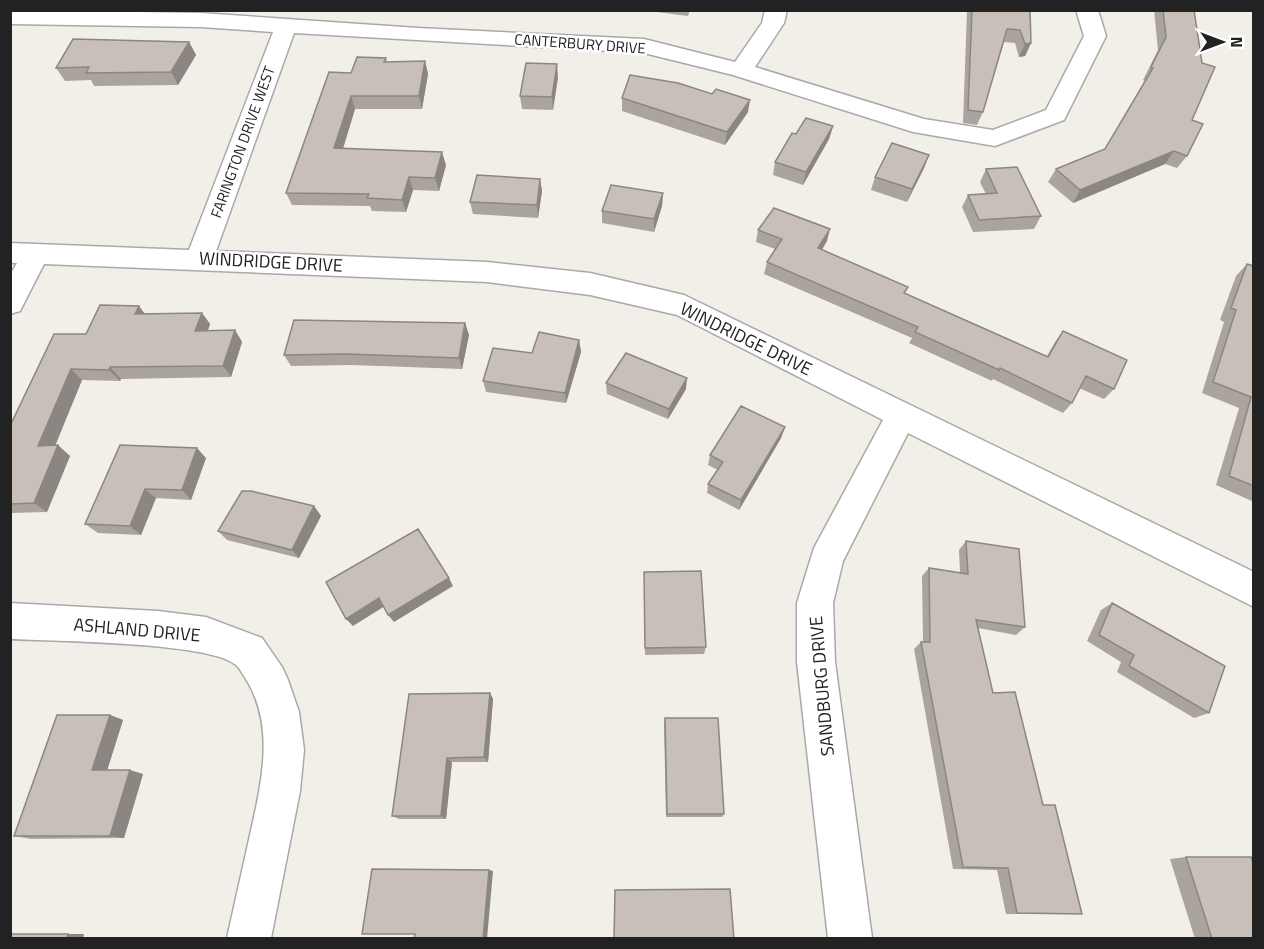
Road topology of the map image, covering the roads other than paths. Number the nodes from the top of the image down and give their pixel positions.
1 (776, 10) edge
2 (1087, 10) edge
3 (10, 17) edge
4 (286, 25) junction
5 (741, 70) junction
6 (23, 253) edge
7 (199, 259) junction
8 (10, 303) edge
9 (901, 416) junction
10 (1254, 590) edge
11 (10, 621) edge
12 (249, 939) edge
13 (850, 939) edge

1 - 5 street
2 - 5 street, CANTERBURY DRIVE
3 - 4 street, CANTERBURY DRIVE
4 - 5 street, CANTERBURY DRIVE
4 - 7 street, FARINGTON DRIVE WEST
6 - 7 street, WINDRIDGE DRIVE
6 - 8 street
7 - 9 street, WINDRIDGE DRIVE
9 - 10 street, WINDRIDGE DRIVE
9 - 13 street, SANDBURG DRIVE
11 - 12 street, ASHLAND DRIVE

